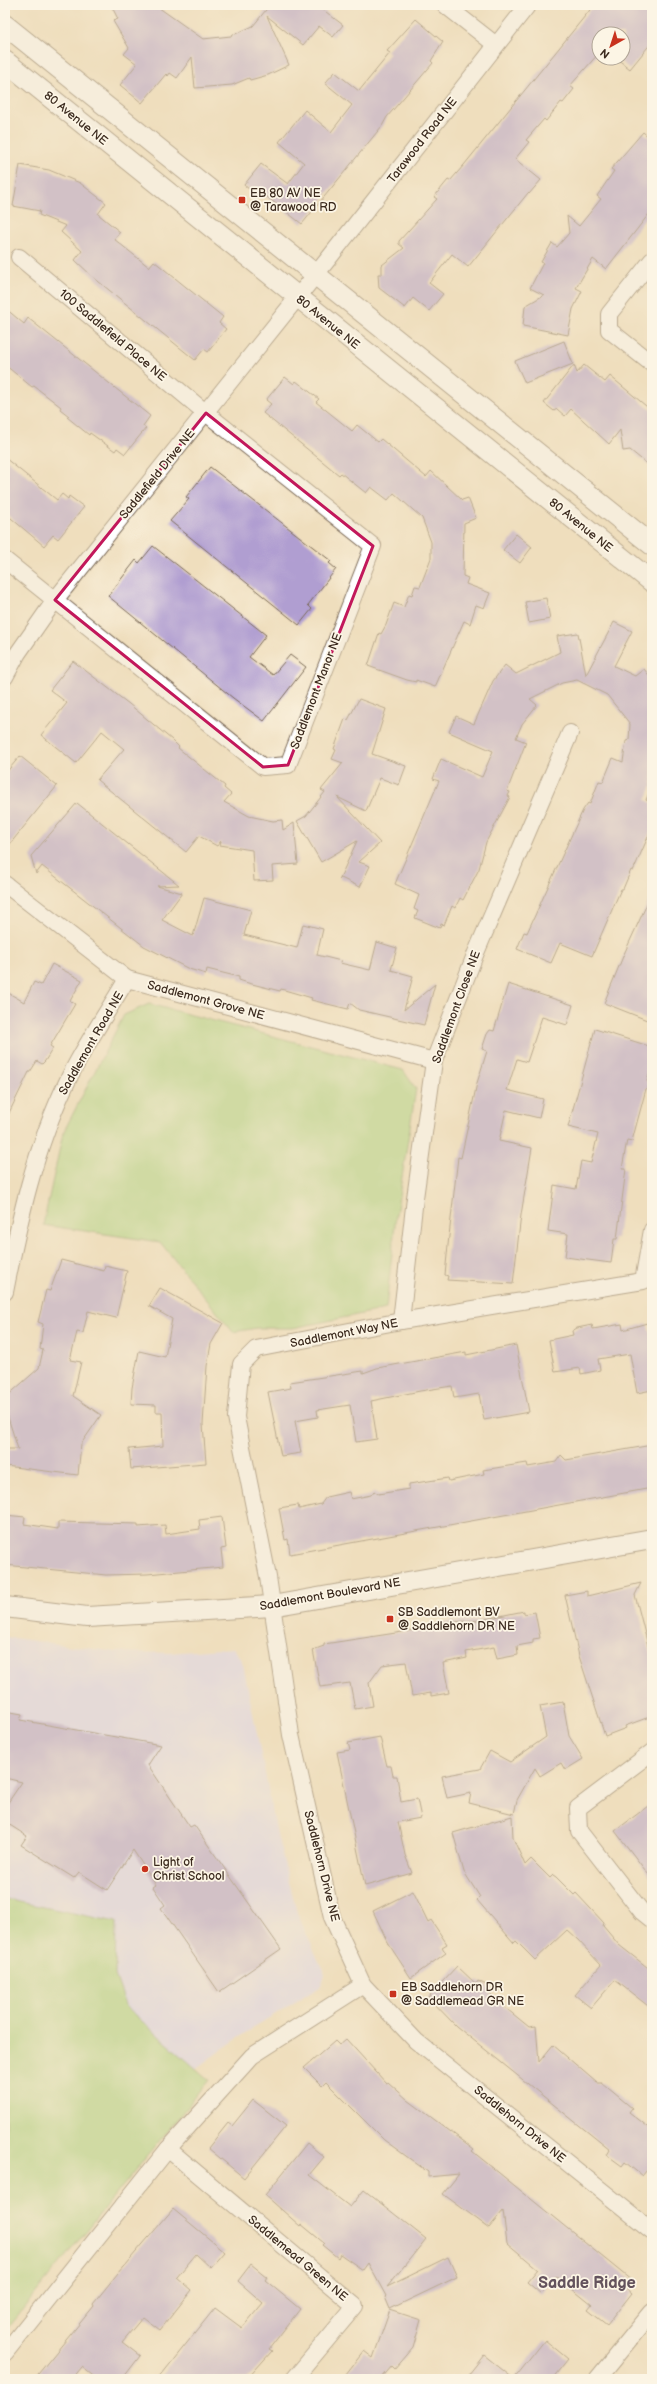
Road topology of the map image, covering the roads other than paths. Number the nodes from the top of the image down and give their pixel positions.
1 (445, 5) edge
2 (528, 5) edge
3 (5, 25) edge
4 (496, 45) junction
5 (5, 61) edge
6 (19, 257) dead end
7 (652, 260) edge
8 (315, 275) junction
9 (297, 298) junction
10 (652, 364) edge
11 (206, 413) junction
12 (652, 545) edge
13 (5, 560) edge
14 (652, 582) edge
15 (55, 600) junction
16 (5, 677) edge
17 (570, 733) dead end
18 (5, 884) edge
19 (128, 979) junction
20 (434, 1061) junction
21 (652, 1230) edge
22 (5, 1292) edge
23 (400, 1322) junction
24 (652, 1539) edge
25 (272, 1606) junction
26 (5, 1608) edge
27 (652, 1752) edge
28 (652, 1920) edge
29 (363, 1984) junction
30 (168, 2149) junction
31 (652, 2231) edge
32 (652, 2312) edge
33 (5, 2353) edge
34 (294, 2379) edge
35 (597, 2379) edge

1 - 4 street
2 - 4 street, Tarawood Road NE
3 - 8 street
4 - 8 street, Tarawood Road NE
5 - 9 street, 80 Avenue NE
6 - 11 street, 100 Saddlefield Place NE
7 - 10 street
8 - 9 street, Saddlefield Drive NE
8 - 12 street
9 - 11 street, Saddlefield Drive NE
9 - 14 street, 80 Avenue NE
11 - 15 street, Saddlefield Drive NE
11 - 15 street, Saddlemont Manor NE
13 - 15 street
15 - 16 street, Saddlefield Drive NE
17 - 20 street, Saddlemont Close NE
18 - 19 street, Saddlemont Grove NE
19 - 20 street, Saddlemont Grove NE
19 - 22 street, Saddlemont Road NE
20 - 23 street, Saddlemont Close NE
21 - 23 street, Saddlemont Way NE
23 - 25 street, Saddlemont Way NE
24 - 25 street, Saddlemont Boulevard NE
25 - 26 street, Saddlemont Boulevard NE
25 - 29 street, Saddlehorn Drive NE
27 - 28 street
29 - 30 street
29 - 31 street, Saddlehorn Drive NE
30 - 33 street
30 - 34 street, Saddlemead Green NE
32 - 35 street

